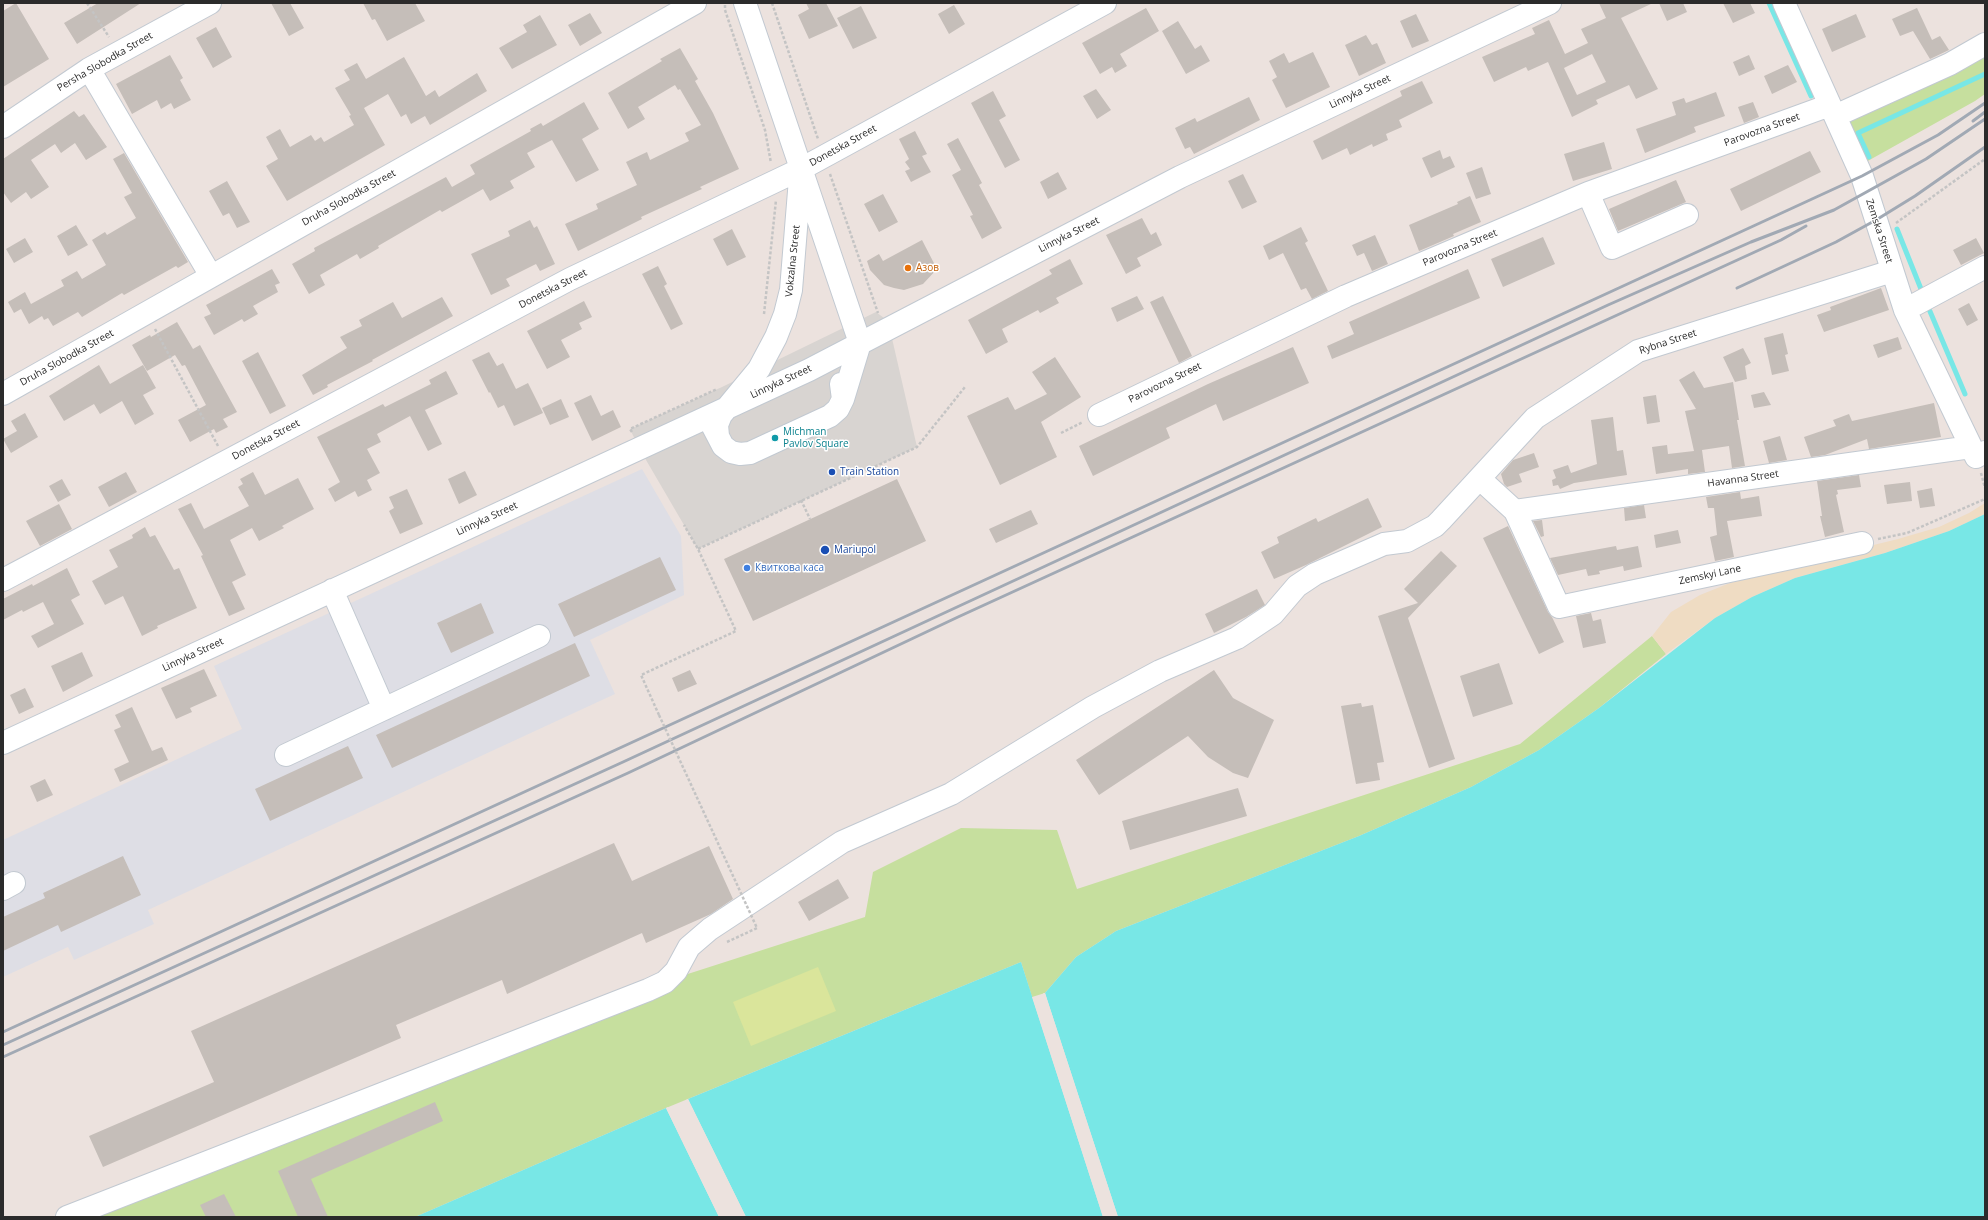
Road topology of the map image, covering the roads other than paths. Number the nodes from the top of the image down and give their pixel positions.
1 (210, 3) edge
2 (695, 3) edge
3 (1105, 3) edge
4 (1550, 3) edge
5 (1784, 3) edge
6 (735, 7) edge
7 (1985, 44) edge
8 (89, 69) junction
9 (1833, 110) junction
10 (3, 127) edge
11 (801, 169) junction
12 (1588, 193) junction
13 (1687, 215) dead end
14 (1985, 267) edge
15 (1892, 271) junction
16 (211, 276) junction
17 (1905, 310) junction
18 (860, 344) junction
19 (809, 370) junction
20 (3, 394) edge
21 (726, 397) junction
22 (843, 399) junction
23 (1099, 415) road end
24 (708, 416) junction
25 (718, 436) junction
26 (1977, 452) edge
27 (1480, 479) junction
28 (1515, 511) junction
29 (1862, 543) road end
30 (3, 580) edge
31 (332, 590) junction
32 (539, 636) dead end
33 (384, 709) junction
34 (4, 740) edge
35 (286, 755) dead end
36 (67, 1217) edge

1 - 8 street, Persha Slobodka Street
2 - 16 street, Druha Slobodka Street
3 - 11 street, Donetska Street
4 - 18 street, Linnyka Street
5 - 9 street, Zemska Street
6 - 11 street, Vokzalna Street
7 - 9 street, Parovozna Street
8 - 10 street, Persha Slobodka Street
8 - 16 street
9 - 12 street, Parovozna Street
9 - 15 street, Zemska Street
11 - 18 street, Vokzalna Street
11 - 21 street, Vokzalna Street
11 - 30 street, Donetska Street
12 - 13 street
12 - 23 street, Parovozna Street
14 - 17 street
15 - 17 street, Zemska Street
15 - 27 street, Rybna Street
16 - 20 street, Druha Slobodka Street
17 - 26 street, Zemska Street
18 - 19 street, Linnyka Street
18 - 22 street
19 - 21 street, Linnyka Street
19 - 22 street
21 - 24 street, Linnyka Street
21 - 25 street, Vokzalna Street
22 - 25 street
24 - 25 street
24 - 31 street, Linnyka Street
26 - 28 street, Havanna Street
27 - 28 street
27 - 36 street, Rybna Street
28 - 29 street, Zemskyi Lane
31 - 33 street
31 - 34 street, Linnyka Street
32 - 33 street
33 - 35 street

